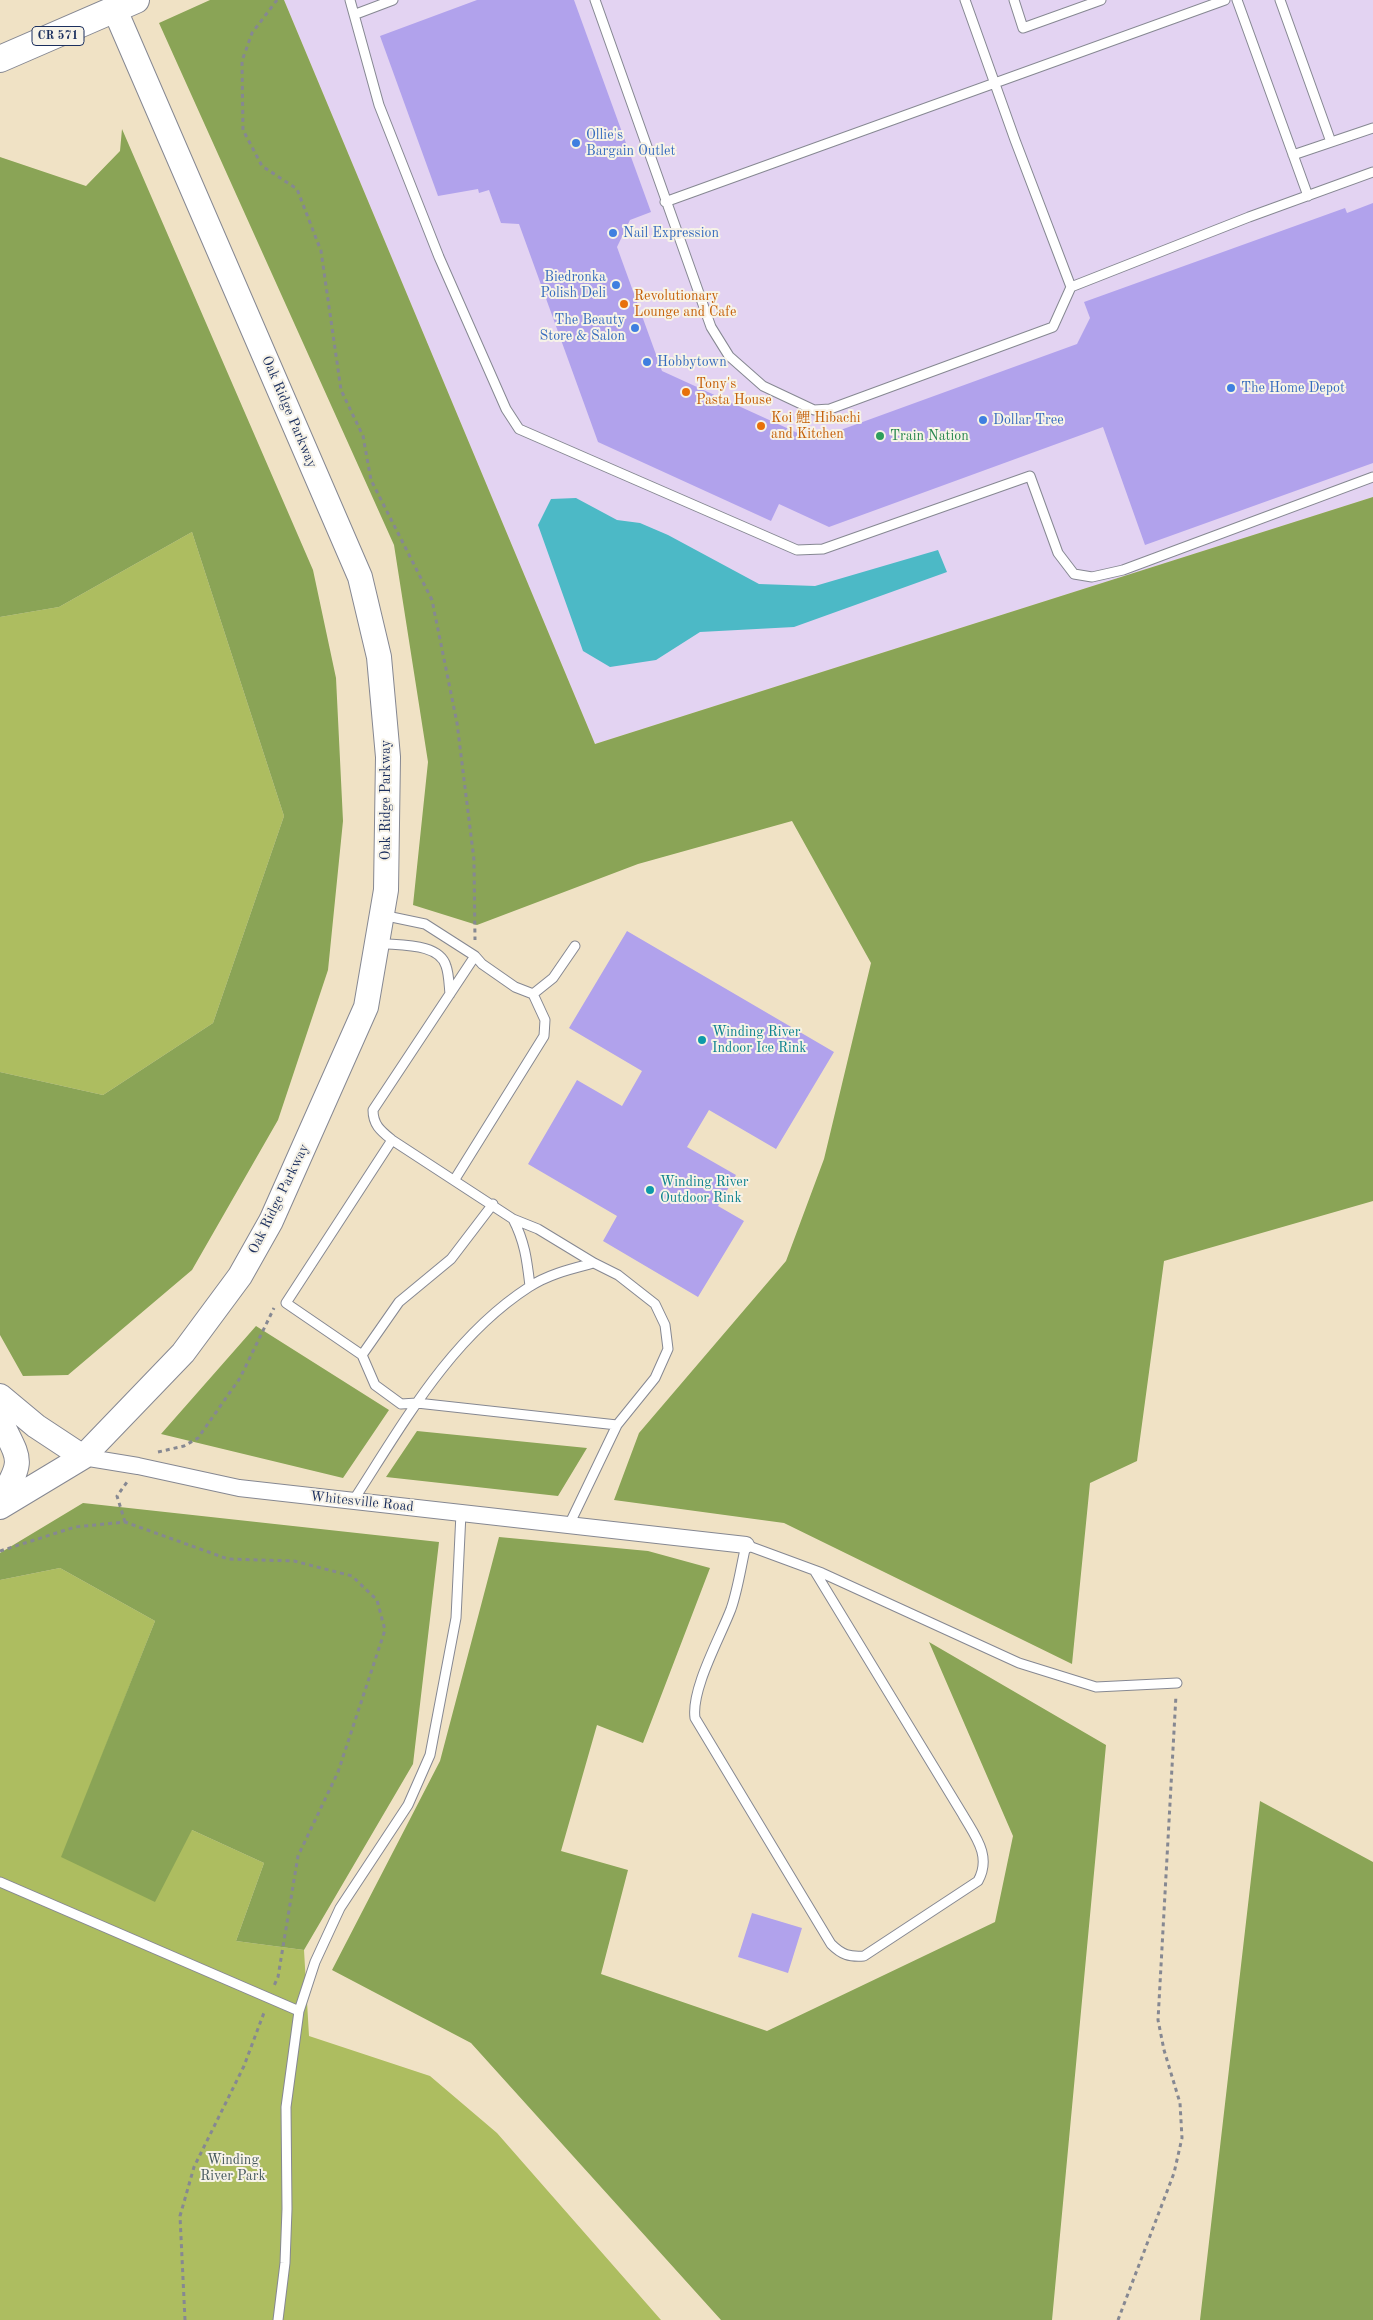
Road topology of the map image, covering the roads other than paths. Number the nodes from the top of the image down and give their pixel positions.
1 (350, 0) edge
2 (393, 0) edge
3 (595, 0) edge
4 (966, 0) edge
5 (1014, 0) edge
6 (1101, 0) edge
7 (1225, 0) edge
8 (1238, 0) edge
9 (1280, 0) edge
10 (126, 5) edge
11 (356, 14) junction
12 (0, 59) edge
13 (995, 84) junction
14 (1373, 128) edge
15 (1331, 142) junction
16 (1293, 155) junction
17 (1373, 172) edge
18 (1308, 196) junction
19 (665, 202) junction
20 (1071, 287) junction
21 (1373, 477) edge
22 (382, 914) junction
23 (377, 943) junction
24 (575, 946) dead end
25 (475, 956) junction
26 (450, 994) junction
27 (533, 994) junction
28 (392, 1140) junction
29 (455, 1179) junction
30 (493, 1204) junction
31 (513, 1219) junction
32 (594, 1263) junction
33 (530, 1286) junction
34 (362, 1355) junction
35 (0, 1396) edge
36 (417, 1403) junction
37 (0, 1420) edge
38 (617, 1425) junction
39 (83, 1457) junction
40 (0, 1501) edge
41 (353, 1501) junction
42 (0, 1507) edge
43 (461, 1513) junction
44 (569, 1525) junction
45 (746, 1545) junction
46 (814, 1570) junction
47 (1177, 1683) road end
48 (0, 1882) edge
49 (300, 2011) junction
50 (278, 2320) edge

1 - 11 lane
2 - 11 lane
3 - 19 lane
4 - 13 lane
5 - 6 lane
7 - 13 lane
8 - 16 lane
9 - 15 lane
10 - 12 main road, CR 571
10 - 22 street, Oak Ridge Parkway
11 - 21 lane
13 - 19 lane
13 - 20 lane
14 - 15 lane
15 - 16 lane
16 - 18 lane
17 - 18 lane
18 - 20 lane
19 - 20 lane
22 - 23 street, Oak Ridge Parkway
22 - 25 lane
23 - 26 lane
23 - 39 street, Oak Ridge Parkway
24 - 27 lane
25 - 26 lane
25 - 27 lane
26 - 28 lane
27 - 29 lane
28 - 29 lane
28 - 34 lane
29 - 30 lane
30 - 31 lane
30 - 34 lane
31 - 32 lane
31 - 33 lane
32 - 33 lane
32 - 38 lane
33 - 36 lane
34 - 36 lane
35 - 39 street, Whitesville Road
36 - 38 lane
36 - 41 lane
37 - 40 street
38 - 44 lane
39 - 41 street, Whitesville Road
39 - 42 street, Oak Ridge Parkway
41 - 43 street, Whitesville Road
43 - 44 street, Whitesville Road
43 - 49 lane
44 - 45 street, Whitesville Road
45 - 46 lane
45 - 46 lane
46 - 47 lane
48 - 49 lane
49 - 50 lane

